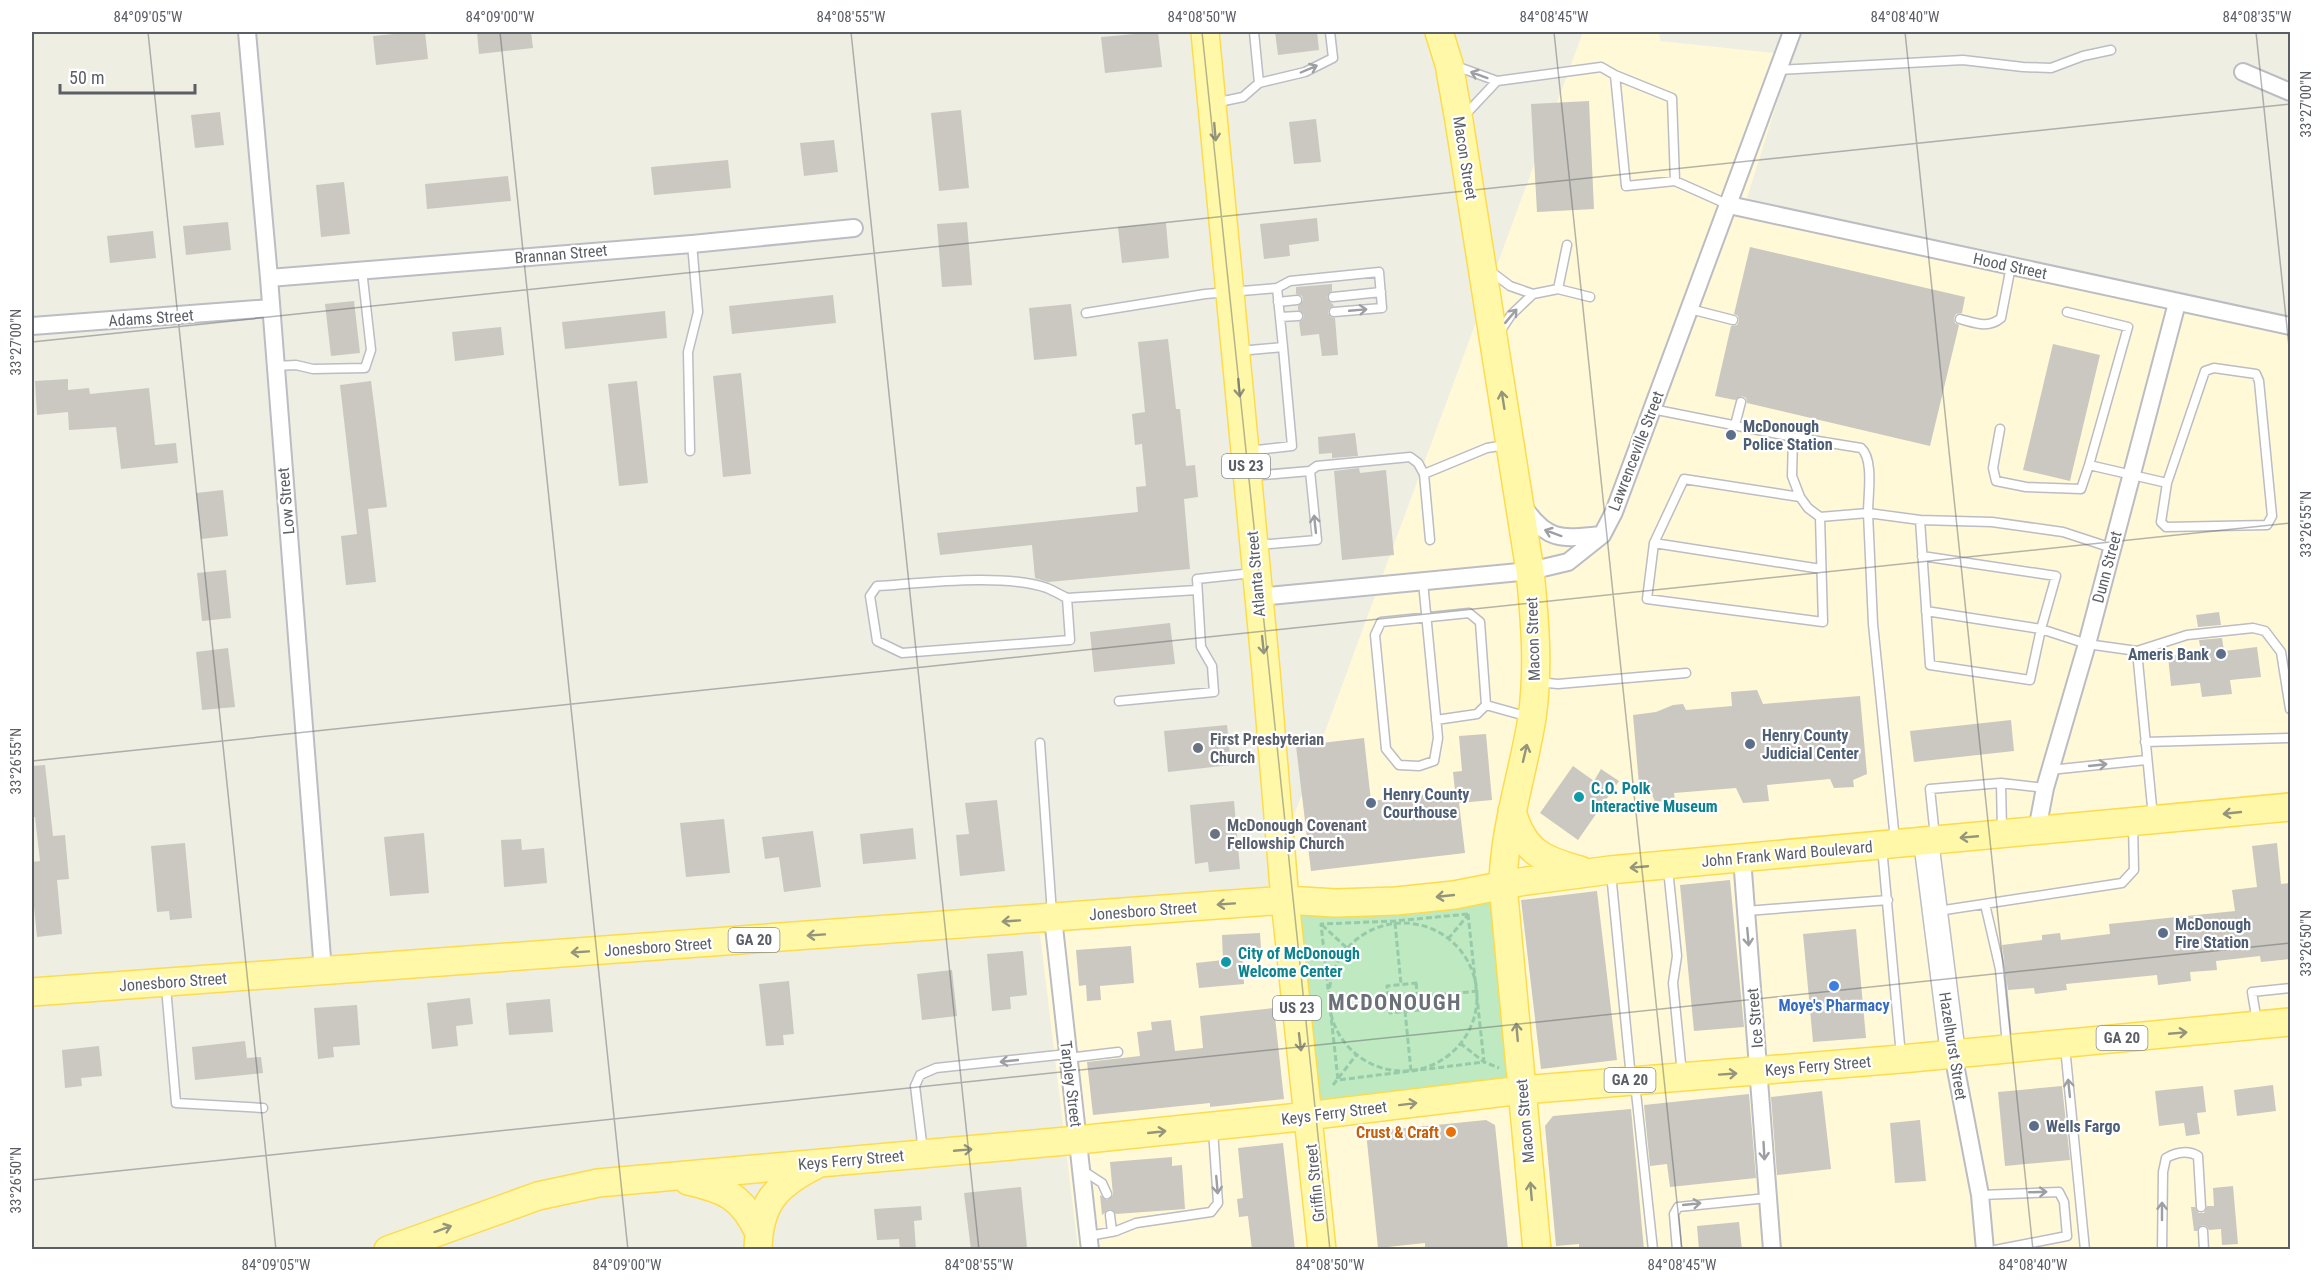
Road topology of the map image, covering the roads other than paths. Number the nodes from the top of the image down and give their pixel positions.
1 (247, 32) edge
2 (1205, 32) edge
3 (1254, 32) edge
4 (1330, 32) edge
5 (1438, 32) edge
6 (1792, 32) edge
7 (2111, 50) dead end
8 (1449, 64) junction
9 (1778, 70) junction
10 (2243, 72) dead end
11 (1615, 75) junction
12 (1497, 81) junction
13 (1259, 83) junction
14 (2290, 92) edge
15 (1212, 103) junction
16 (1459, 121) junction
17 (1675, 181) junction
18 (1729, 205) junction
19 (854, 228) dead end
20 (692, 244) junction
21 (1567, 245) dead end
22 (1481, 263) junction
23 (2011, 267) junction
24 (362, 270) junction
25 (269, 278) junction
26 (1277, 288) junction
27 (1558, 289) junction
28 (1230, 292) junction
29 (1380, 292) junction
30 (1533, 294) junction
31 (1333, 297) dead end
32 (1590, 297) dead end
33 (1297, 300) dead end
34 (1278, 302) junction
35 (2177, 303) junction
36 (271, 308) junction
37 (1690, 309) junction
38 (1334, 312) dead end
39 (2067, 312) dead end
40 (1086, 313) dead end
41 (1299, 316) dead end
42 (1280, 317) junction
43 (1733, 320) dead end
44 (1960, 320) dead end
45 (32, 326) edge
46 (2290, 326) edge
47 (1493, 340) junction
48 (1282, 347) junction
49 (1235, 351) junction
50 (275, 366) junction
51 (1741, 402) dead end
52 (1652, 409) junction
53 (1736, 425) junction
54 (2000, 429) dead end
55 (1793, 437) junction
56 (1509, 444) junction
57 (690, 451) dead end
58 (1246, 464) junction
59 (2089, 465) junction
60 (1310, 471) junction
61 (1424, 474) junction
62 (2131, 475) junction
63 (2167, 483) junction
64 (1800, 497) junction
65 (1518, 500) junction
66 (1868, 513) junction
67 (1820, 517) junction
68 (1920, 520) junction
69 (1602, 535) junction
70 (1430, 540) dead end
71 (1654, 543) junction
72 (1254, 546) junction
73 (2112, 548) junction
74 (1922, 556) junction
75 (1821, 569) junction
76 (1530, 572) junction
77 (1423, 582) junction
78 (1257, 585) junction
79 (1197, 590) junction
80 (1067, 598) junction
81 (1926, 611) junction
82 (1426, 616) junction
83 (2041, 629) junction
84 (2087, 644) junction
85 (2137, 651) junction
86 (1686, 673) dead end
87 (1536, 682) junction
88 (1119, 701) dead end
89 (1486, 705) junction
90 (2290, 709) edge
91 (1532, 718) junction
92 (1436, 720) junction
93 (2290, 738) edge
94 (2145, 742) junction
95 (1040, 743) dead end
96 (2146, 760) junction
97 (2050, 771) junction
98 (2001, 783) junction
99 (2045, 788) junction
100 (2290, 807) edge
101 (1512, 810) junction
102 (2143, 821) junction
103 (2037, 830) junction
104 (2002, 834) junction
105 (1930, 840) junction
106 (1889, 844) junction
107 (1742, 858) junction
108 (1668, 865) junction
109 (1601, 871) junction
110 (1503, 885) junction
111 (1284, 900) junction
112 (1888, 900) junction
113 (1985, 904) junction
114 (1746, 911) junction
115 (1934, 911) junction
116 (1053, 918) junction
117 (323, 971) junction
118 (166, 982) junction
119 (2290, 988) edge
120 (32, 992) edge
121 (2290, 1022) edge
122 (2257, 1025) junction
123 (2064, 1043) junction
124 (2007, 1048) junction
125 (1118, 1052) dead end
126 (1953, 1054) junction
127 (1068, 1056) junction
128 (1901, 1059) junction
129 (1760, 1071) junction
130 (1682, 1077) junction
131 (1633, 1080) junction
132 (1522, 1090) junction
133 (263, 1108) dead end
134 (1308, 1116) junction
135 (1212, 1126) junction
136 (1078, 1140) junction
137 (923, 1154) junction
138 (821, 1163) junction
139 (1082, 1169) junction
140 (669, 1176) junction
141 (1107, 1194) dead end
142 (1980, 1195) junction
143 (1767, 1198) junction
144 (2201, 1206) dead end
145 (1110, 1215) dead end
146 (2203, 1231) dead end
147 (1112, 1233) junction
148 (758, 1240) edge
149 (1089, 1243) edge
150 (388, 1250) edge
151 (1322, 1250) edge
152 (1537, 1250) edge
153 (1653, 1250) edge
154 (1677, 1250) edge
155 (1772, 1250) edge
156 (1985, 1250) edge
157 (1995, 1250) edge
158 (2085, 1250) edge
159 (2162, 1250) edge
160 (2204, 1250) edge

1 - 25 street, Low Street
2 - 15 main road, Atlanta Street / US 23
3 - 13 lane
13 -> 4 lane
5 - 8 main road, Macon Street
6 - 9 street, Lawrenceville Street
7 - 9 lane
12 -> 8 lane
8 - 16 main road, Macon Street
9 - 18 street, Lawrenceville Street
10 - 14 street
11 - 12 lane
11 - 17 lane
11 - 17 lane
12 - 16 lane
13 - 15 lane
15 -> 28 main road, Atlanta Street / US 23
16 - 22 main road, Macon Street
17 - 18 lane
18 - 23 street, Hood Street
18 - 37 street, Lawrenceville Street
19 - 20 street, Brannan Street
20 - 24 street, Brannan Street
20 - 57 lane
21 - 27 lane
22 - 30 lane
22 - 47 main road, Macon Street
23 - 35 street, Hood Street
23 - 44 lane
24 - 25 street, Brannan Street
24 - 50 lane
25 - 36 street, Low Street
26 - 28 lane
26 - 29 lane
26 - 34 lane
27 - 30 lane
27 - 32 lane
28 - 40 lane
28 - 49 main road, Atlanta Street / US 23
29 - 31 lane
38 -> 29 lane
47 -> 30 lane
33 - 34 lane
34 - 42 lane
35 - 46 street, Hood Street
35 - 62 street, Dunn Street
36 - 45 street, Adams Street
36 - 50 street, Low Street
37 - 43 lane
37 - 52 street, Lawrenceville Street
39 - 59 lane
41 - 42 lane
42 - 48 lane
56 -> 47 main road, Macon Street
48 - 49 lane
48 - 58 lane
49 -> 58 main road, Atlanta Street / US 23
50 - 117 street, Low Street
51 - 53 lane
52 - 53 lane
52 - 69 street, Lawrenceville Street
53 - 55 lane
54 - 59 lane
55 - 64 lane
55 - 66 lane
56 - 61 lane
56 - 65 main road, Macon Street
58 - 60 lane
58 - 72 main road, Atlanta Street / US 23
59 - 62 lane
60 - 61 lane
72 -> 60 lane
61 - 70 lane
62 - 63 lane
62 - 73 street, Dunn Street
63 - 63 lane
64 - 67 lane
64 - 71 lane
69 -> 65 street
65 - 76 main road, Macon Street
66 - 67 lane
66 - 68 lane
66 - 106 lane
67 - 75 lane
68 - 73 lane
68 - 74 lane
69 - 76 street, Lawrenceville Street
71 - 75 lane
71 - 75 lane
72 - 78 main road, Atlanta Street / US 23
73 - 84 street, Dunn Street
74 - 81 lane
74 - 83 lane
76 - 77 street, Lawrenceville Street
76 - 87 main road, Macon Street
77 - 78 street, Lawrenceville Street
77 - 82 lane
78 - 79 lane
78 -> 111 main road, Atlanta Street / US 23
79 - 80 lane
79 - 88 lane
80 - 80 lane
81 - 83 lane
81 - 83 lane
82 - 89 lane
82 - 92 lane
82 - 92 lane
83 - 84 lane
84 - 85 lane
84 - 97 street, Dunn Street
85 - 90 lane
85 - 94 lane
86 - 87 lane
87 - 91 main road, Macon Street
89 - 91 lane
89 - 92 lane
101 -> 91 main road, Macon Street
93 - 94 lane
94 - 96 lane
95 - 116 lane
97 -> 96 lane
96 - 102 lane
97 - 99 street, Dunn Street
98 - 99 lane
98 - 104 lane
98 - 105 lane
99 - 103 street, Dunn Street
100 -> 102 main road, John Frank Ward Boulevard / GA 20
101 - 109 main road
101 - 110 main road, Macon Street
102 - 103 main road, John Frank Ward Boulevard / GA 20
102 - 113 lane
103 - 104 main road, John Frank Ward Boulevard / GA 20
104 -> 105 main road, John Frank Ward Boulevard / GA 20
105 - 106 main road, John Frank Ward Boulevard / GA 20
105 - 115 main road, Hazelhurst Street
106 - 107 main road, John Frank Ward Boulevard / GA 20
106 - 112 lane
107 - 108 main road, John Frank Ward Boulevard / GA 20
107 - 114 street, Ice Street
108 -> 109 main road, John Frank Ward Boulevard / GA 20
108 - 130 lane
109 - 110 main road, John Frank Ward Boulevard / GA 20
109 - 131 lane
110 -> 111 main road, John Frank Ward Boulevard / GA 20
132 -> 110 main road, Macon Street
111 -> 116 main road, Jonesboro Street / GA 20
111 -> 134 main road, Atlanta Street / US 23
112 - 114 lane
112 - 128 lane
113 - 115 lane
113 - 124 lane
114 -> 129 street, Ice Street
115 - 126 main road, Hazelhurst Street
116 -> 117 main road, Jonesboro Street / GA 20
116 - 127 street, Tarpley Street
117 - 118 main road, Jonesboro Street / GA 20
118 - 120 main road, Jonesboro Street / GA 20
118 - 133 lane
119 - 122 lane
121 - 122 main road, Keys Ferry Street / GA 20
123 -> 122 main road, Keys Ferry Street / GA 20
123 - 124 main road, Keys Ferry Street / GA 20
158 -> 123 lane
124 - 126 main road, Keys Ferry Street / GA 20
125 - 127 lane
126 - 128 main road, Keys Ferry Street / GA 20
126 - 142 street, Hazelhurst Street
127 - 136 street, Tarpley Street
127 -> 137 lane
128 - 129 main road, Keys Ferry Street / GA 20
130 -> 129 main road, Keys Ferry Street / GA 20
129 -> 143 street, Ice Street
130 - 131 main road, Keys Ferry Street / GA 20
131 - 132 main road, Keys Ferry Street / GA 20
131 - 153 lane
134 -> 132 main road, Keys Ferry Street / GA 20
152 -> 132 main road, Macon Street
134 - 135 main road, Keys Ferry Street / GA 20
134 - 151 main road, Griffin Street / US 23
136 -> 135 main road, Keys Ferry Street / GA 20
135 -> 147 lane
137 -> 136 main road, Keys Ferry Street / GA 20
136 - 139 street, Tarpley Street
137 - 138 main road, Keys Ferry Street / GA 20
138 - 140 main road, Keys Ferry Street
138 - 148 main road
139 - 141 lane
139 - 149 street, Tarpley Street
140 - 148 main road
150 -> 140 main road, Keys Ferry Street
142 - 156 street, Hazelhurst Street
142 -> 157 lane
154 -> 143 lane
143 - 155 street, Ice Street
159 -> 144 lane
145 - 147 lane
146 - 160 lane
147 - 149 lane

